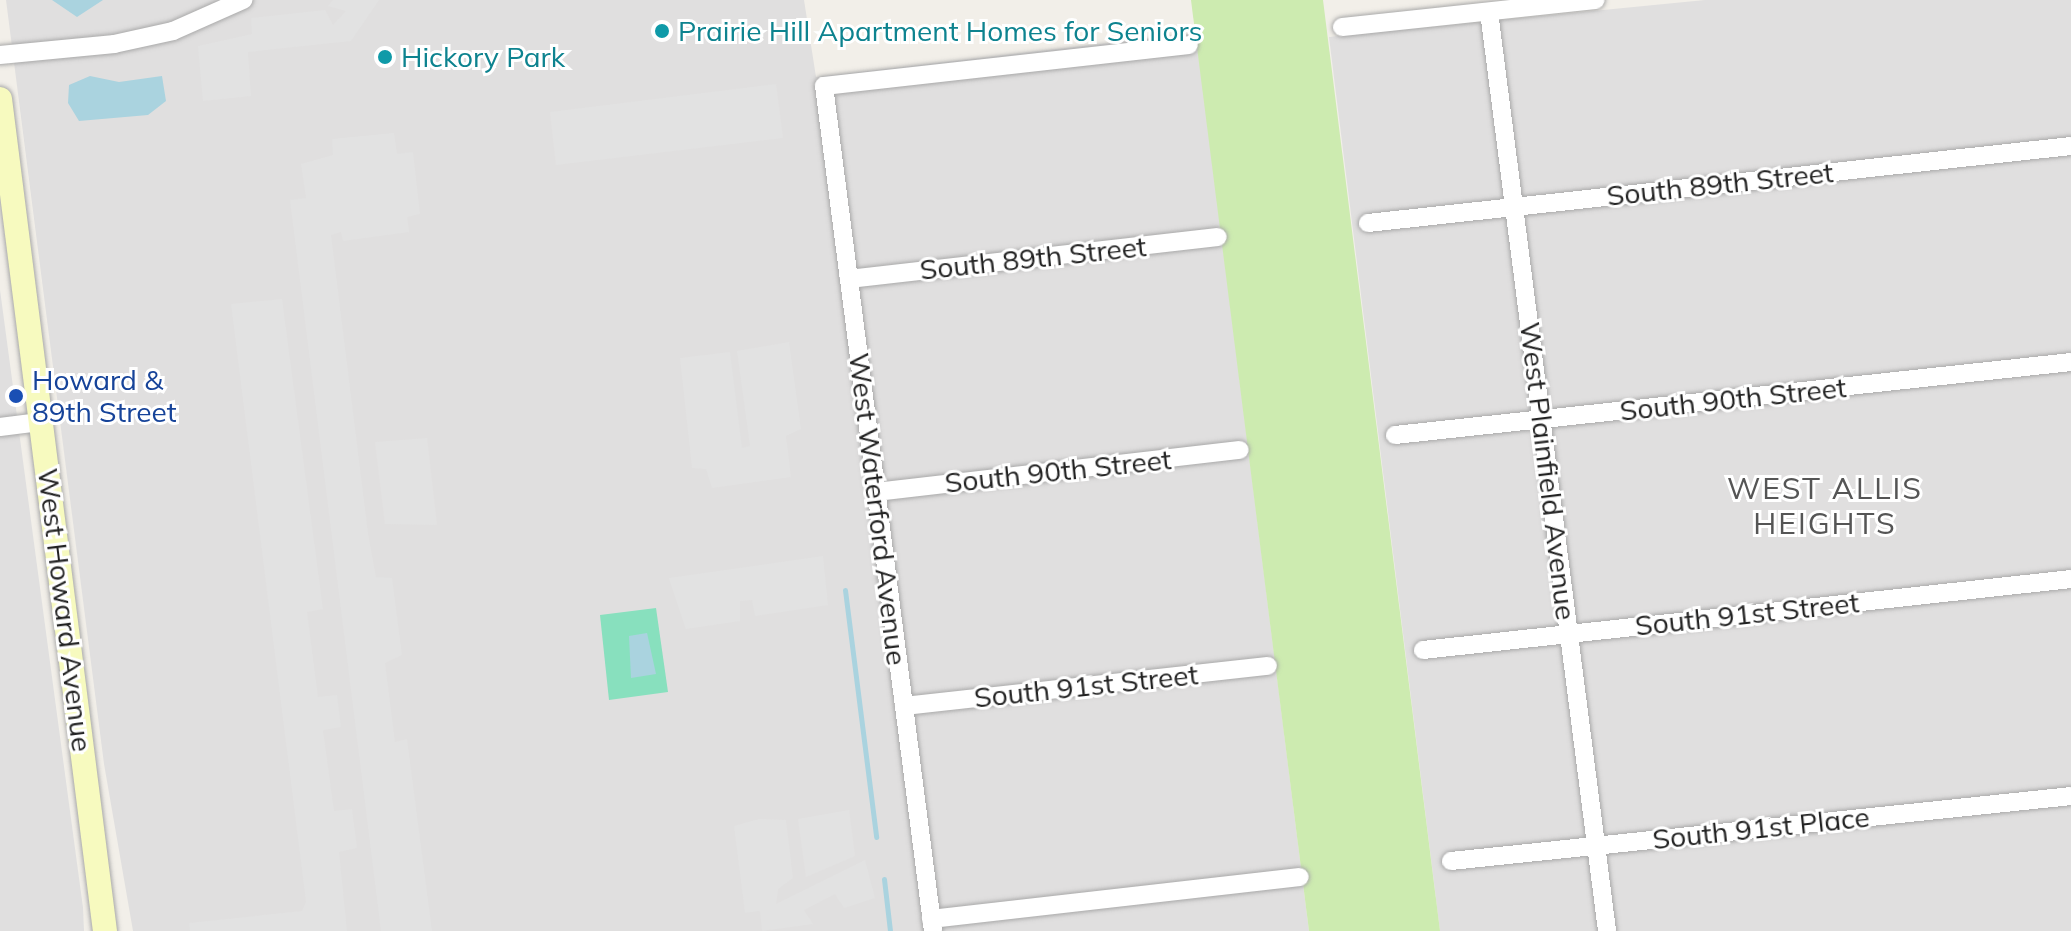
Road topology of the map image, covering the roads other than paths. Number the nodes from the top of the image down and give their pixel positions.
1 (243, 0) edge
2 (1596, 0) edge
3 (1489, 12) junction
4 (1342, 27) dead end
5 (1189, 45) dead end
6 (0, 55) edge
7 (0, 99) edge
8 (2071, 146) edge
9 (1515, 206) junction
10 (1368, 223) dead end
11 (1218, 237) dead end
12 (849, 279) junction
13 (2071, 362) edge
14 (1542, 419) junction
15 (40, 422) junction
16 (0, 427) edge
17 (1395, 435) dead end
18 (1240, 450) dead end
19 (876, 492) junction
20 (2071, 579) edge
21 (1569, 633) junction
22 (1423, 650) dead end
23 (1268, 666) dead end
24 (904, 706) junction
25 (2071, 796) edge
26 (1596, 846) junction
27 (1451, 861) dead end
28 (1300, 877) dead end
29 (932, 925) edge
30 (105, 931) edge
31 (1607, 931) edge

1 - 6 street
2 - 3 street
3 - 4 street
3 - 9 street, West Plainfield Avenue
5 - 12 street, West Waterford Avenue
7 - 15 street, West Howard Avenue
8 - 9 street, South 89th Street
9 - 10 street, South 89th Street
9 - 14 street, West Plainfield Avenue
11 - 12 street, South 89th Street
12 - 19 street, West Waterford Avenue
13 - 14 street, South 90th Street
14 - 17 street, South 90th Street
14 - 21 street, West Plainfield Avenue
15 - 16 street
15 - 30 street, West Howard Avenue
18 - 19 street, South 90th Street
19 - 24 street, West Waterford Avenue
20 - 21 street, South 91st Street
21 - 22 street, South 91st Street
21 - 26 street, West Plainfield Avenue
23 - 24 street, South 91st Street
24 - 29 street, West Waterford Avenue
25 - 26 street, South 91st Place
26 - 27 street, South 91st Place
26 - 31 street, West Plainfield Avenue
28 - 29 street

